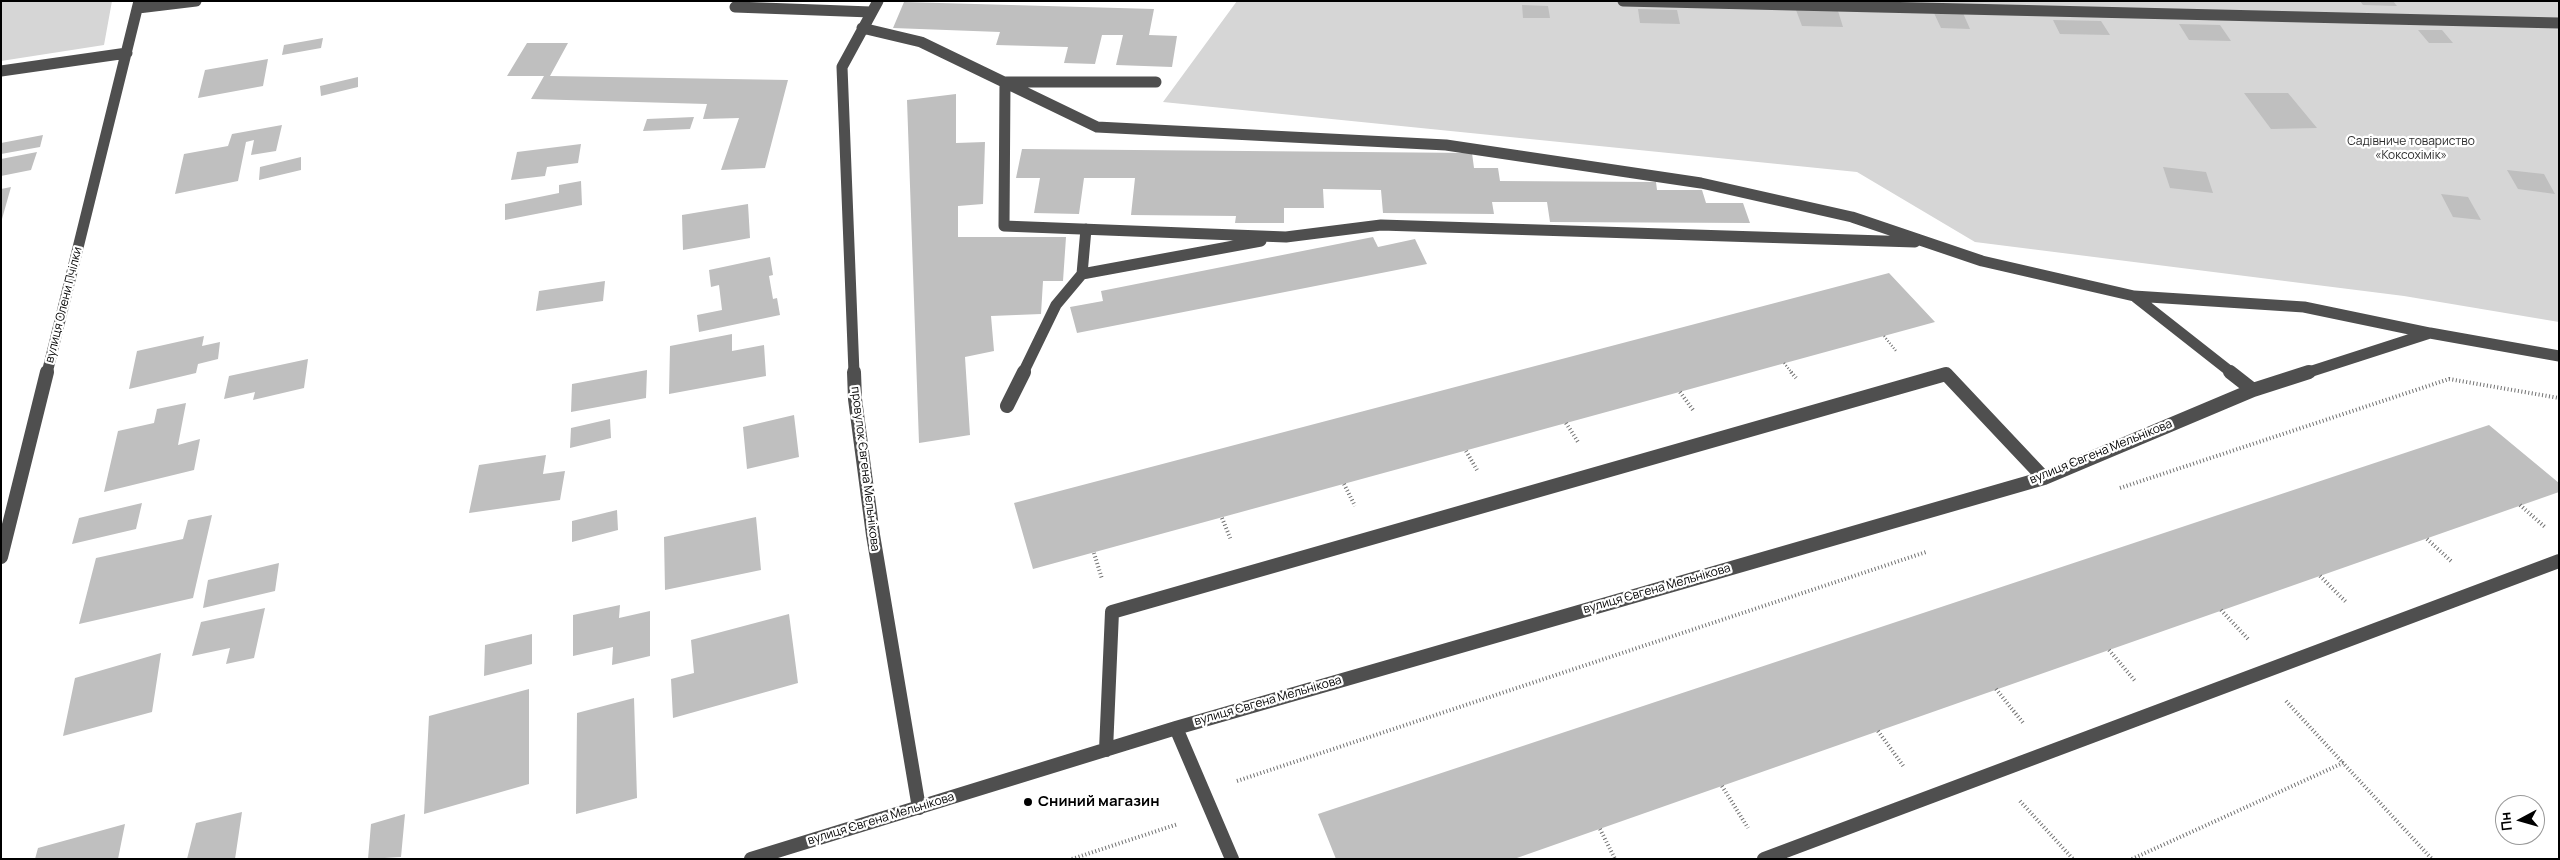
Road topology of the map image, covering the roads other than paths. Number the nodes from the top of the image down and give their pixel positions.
1 (196, 1) edge
2 (878, 1) edge
3 (1623, 1) edge
4 (139, 4) edge
5 (734, 8) dead end
6 (871, 12) junction
7 (2559, 23) edge
8 (862, 28) junction
9 (128, 53) junction
10 (1, 71) edge
11 (1005, 82) junction
12 (1156, 82) dead end
13 (1086, 229) junction
14 (1286, 236) junction
15 (1928, 242) junction
16 (1082, 274) junction
17 (2134, 296) junction
18 (2430, 333) junction
19 (2559, 356) edge
20 (2254, 390) junction
21 (1007, 406) dead end
22 (2044, 478) junction
23 (1, 558) edge
24 (2559, 561) edge
25 (1176, 728) junction
26 (1106, 750) junction
27 (919, 808) junction
28 (1766, 858) edge
29 (750, 859) edge
30 (1232, 859) edge

1 - 4 street
2 - 6 street
3 - 7 street
4 - 9 street, вулиця Олени Пчілки
5 - 6 street
6 - 8 street
8 - 11 street
8 - 27 street, провулок Євгена Мельнікова
9 - 10 street
9 - 23 street, вулиця Олени Пчілки
11 - 12 street
11 - 13 street
11 - 15 street
13 - 14 street
13 - 16 street
14 - 15 street
14 - 16 street
15 - 17 street
16 - 21 street
17 - 18 street
17 - 20 street
18 - 19 street, вулиця Євгена Мельнікова
18 - 20 street, вулиця Євгена Мельнікова
20 - 22 street, вулиця Євгена Мельнікова
22 - 25 street, вулиця Євгена Мельнікова
22 - 26 street
24 - 28 street
25 - 26 street, вулиця Євгена Мельнікова
25 - 30 street
26 - 27 street, вулиця Євгена Мельнікова
27 - 29 street, вулиця Євгена Мельнікова

